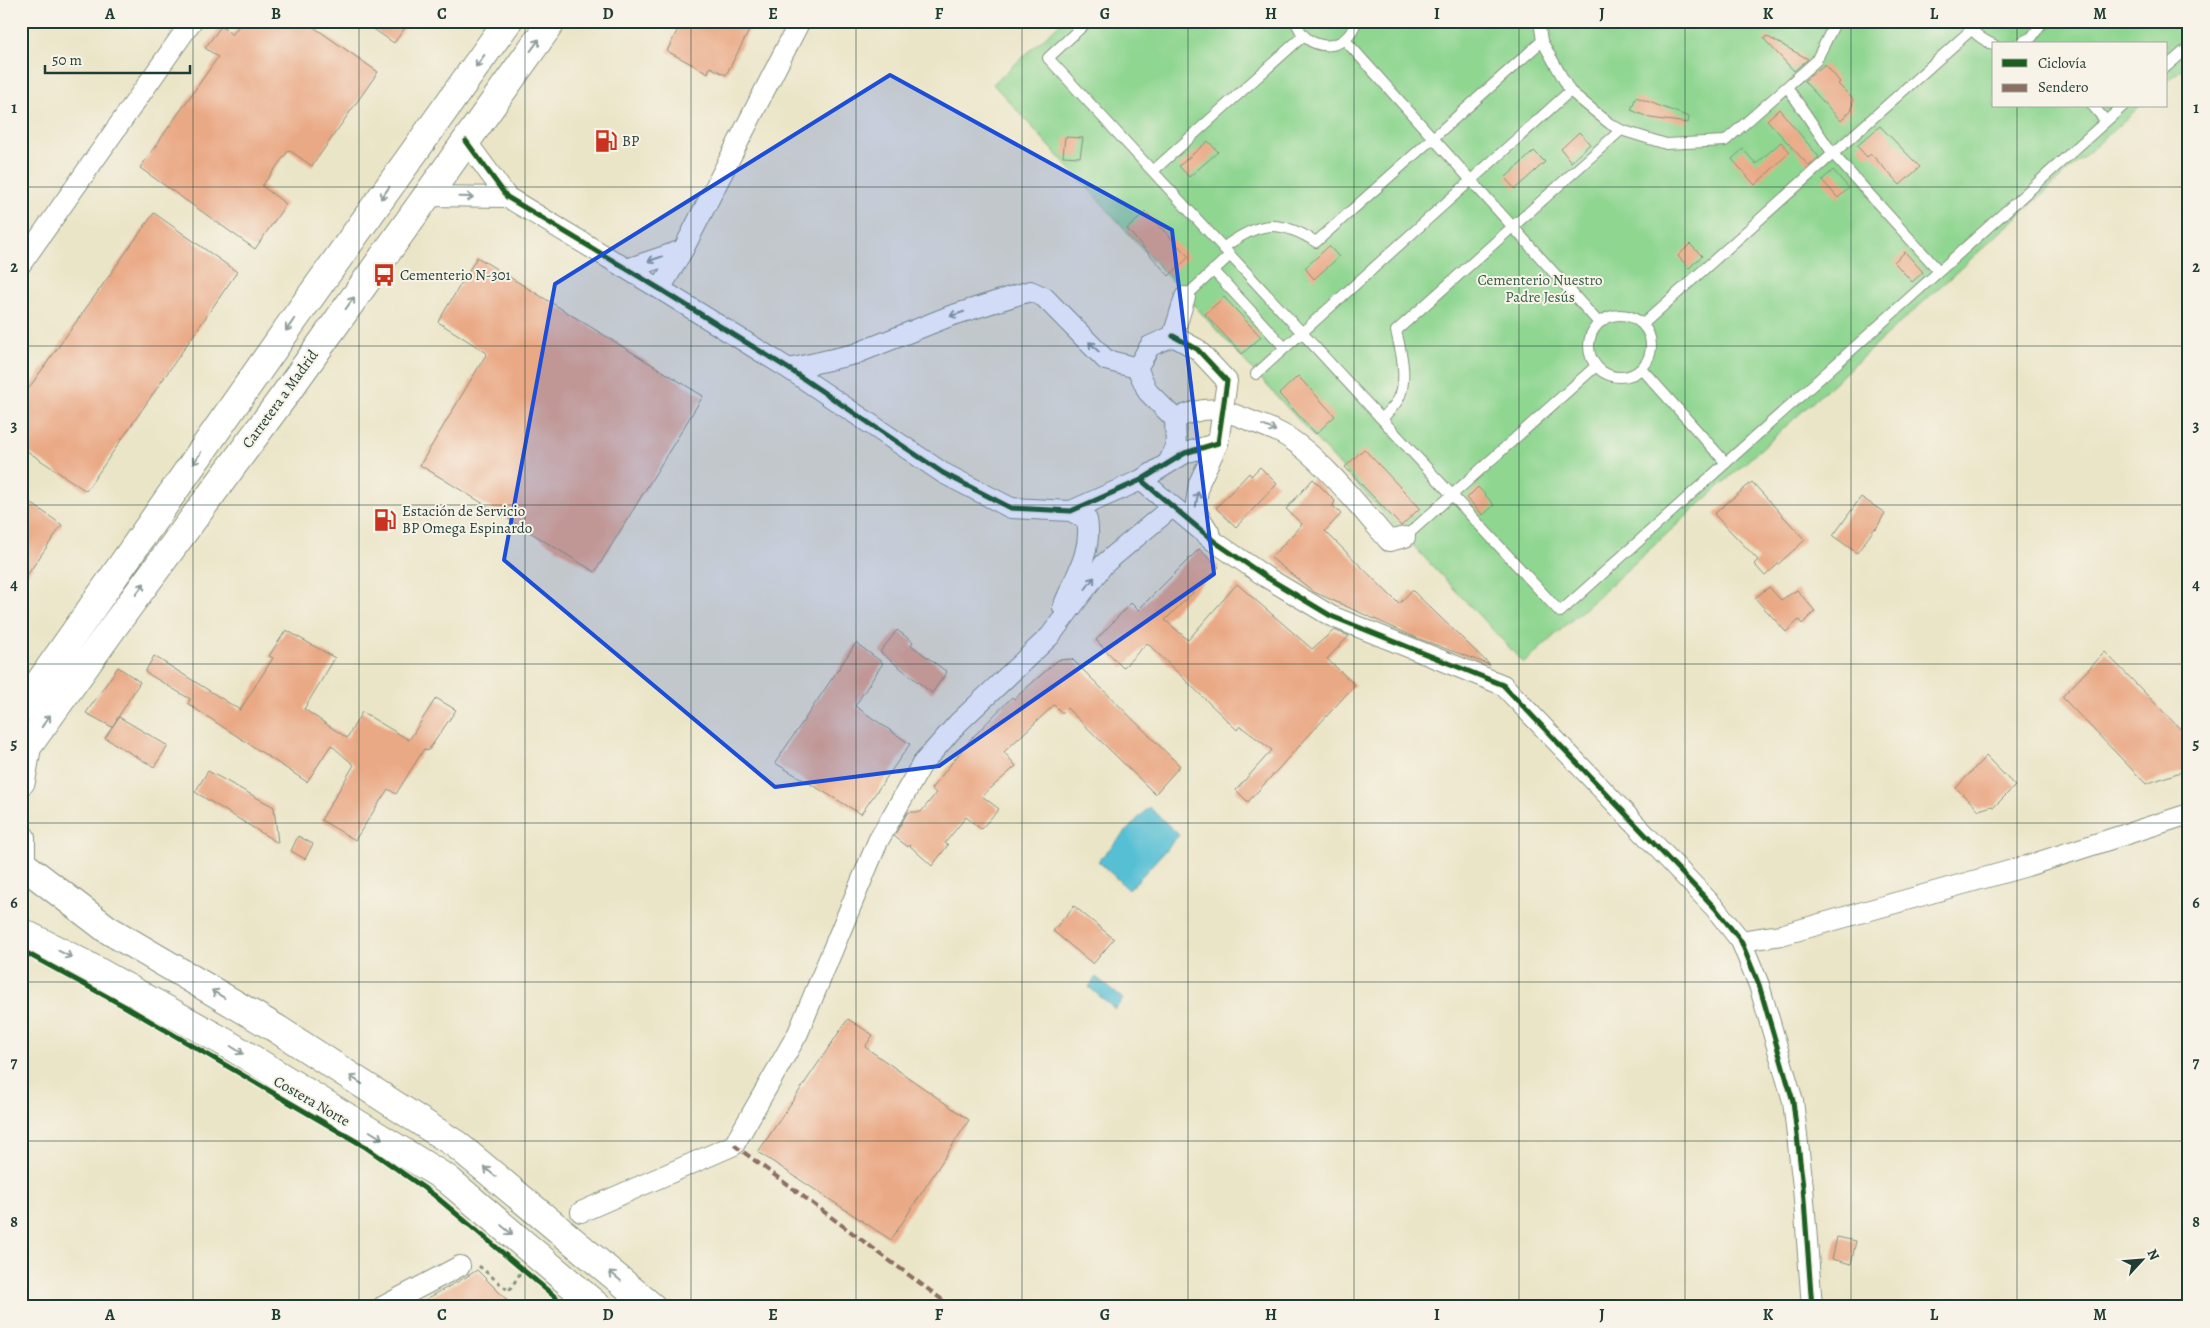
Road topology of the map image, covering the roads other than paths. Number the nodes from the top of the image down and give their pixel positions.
1 (192, 21) edge
2 (508, 21) edge
3 (552, 21) edge
4 (800, 21) edge
5 (1088, 21) edge
6 (1296, 21) edge
7 (1356, 21) edge
8 (1539, 21) edge
9 (1836, 21) edge
10 (2043, 21) edge
11 (1969, 26) edge
12 (1303, 36) junction
13 (1345, 40) junction
14 (2035, 40) edge
15 (1542, 41) junction
16 (1992, 44) edge
17 (2189, 47) edge
18 (2168, 65) edge
19 (1788, 88) junction
20 (1570, 91) junction
21 (2095, 108) edge
22 (2121, 108) edge
23 (2106, 121) junction
24 (1621, 130) junction
25 (1433, 138) junction
26 (466, 141) junction
27 (1833, 154) junction
28 (1153, 171) junction
29 (1472, 180) junction
30 (426, 196) junction
31 (506, 197) junction
32 (1514, 227) junction
33 (683, 250) junction
34 (1227, 251) junction
35 (21, 264) edge
36 (627, 269) junction
37 (1213, 270) junction
38 (1939, 271) junction
39 (660, 289) junction
40 (1185, 297) joint
41 (1600, 323) junction
42 (1643, 324) junction
43 (1302, 333) junction
44 (1173, 336) junction
45 (1285, 348) junction
46 (1596, 366) junction
47 (1136, 368) junction
48 (789, 369) junction
49 (1642, 369) junction
50 (1256, 374) dead end
51 (1224, 410) junction
52 (1175, 419) junction
53 (1382, 420) junction
54 (1218, 443) junction
55 (1726, 462) junction
56 (1168, 463) junction
57 (1141, 480) junction
58 (1452, 495) junction
59 (1172, 506) junction
60 (1071, 511) junction
61 (1405, 537) joint
62 (1215, 542) junction
63 (1050, 636) junction
64 (21, 709) edge
65 (21, 781) edge
66 (2189, 814) edge
67 (21, 838) edge
68 (22, 865) edge
69 (21, 932) edge
70 (1741, 941) junction
71 (582, 1212) dead end
72 (460, 1266) road end
73 (382, 1307) edge
74 (598, 1307) edge
75 (652, 1307) edge
76 (1812, 1307) edge

1 - 35 street
2 -> 64 main road
26 -> 3 main road, Carretera a Madrid
4 - 33 street
5 - 28 lane
6 - 12 lane
7 - 13 lane
8 - 15 lane
9 - 19 lane
10 - 14 lane
11 - 16 lane
11 - 27 lane
12 - 13 lane
12 - 28 lane
13 - 25 lane
15 - 20 lane
15 - 25 lane
17 - 18 lane
19 - 24 lane
19 - 27 lane
20 - 24 lane
20 - 29 lane
21 - 23 lane
22 - 23 lane
23 - 38 lane
24 - 32 lane
25 - 29 lane
25 - 34 lane
26 - 30 main road, Carretera a Madrid
26 - 31 street
27 - 38 lane
27 - 42 lane
28 - 34 lane
29 - 32 lane
29 - 43 lane
30 -> 31 street
65 -> 30 main road, Carretera a Madrid
31 - 36 street
32 - 41 lane
32 - 53 lane
33 -> 36 street
33 - 39 street
34 - 37 lane
34 - 43 lane
36 - 39 street
37 - 40 lane
37 - 45 lane
38 - 55 lane
39 - 48 street
40 - 44 street
41 - 42 lane
41 - 46 lane
42 - 49 lane
43 - 45 lane
43 - 53 lane
44 - 47 street
44 - 51 street
45 - 50 lane
46 - 49 lane
46 - 58 lane
47 -> 48 street
47 - 52 street
48 - 60 street
49 - 55 lane
51 - 52 street
51 - 54 street
51 -> 61 street
52 - 56 street
53 - 58 lane
54 - 56 street
62 -> 54 street
55 - 58 lane
56 - 57 street
57 - 59 street
57 - 60 street
58 - 61 lane
59 - 62 street
63 -> 59 street
60 - 63 street
62 - 70 street
63 - 71 street
66 - 70 street
67 - 68 main road
75 -> 68 main road
69 -> 74 main road, Costera Norte
70 - 76 street
72 - 73 street

